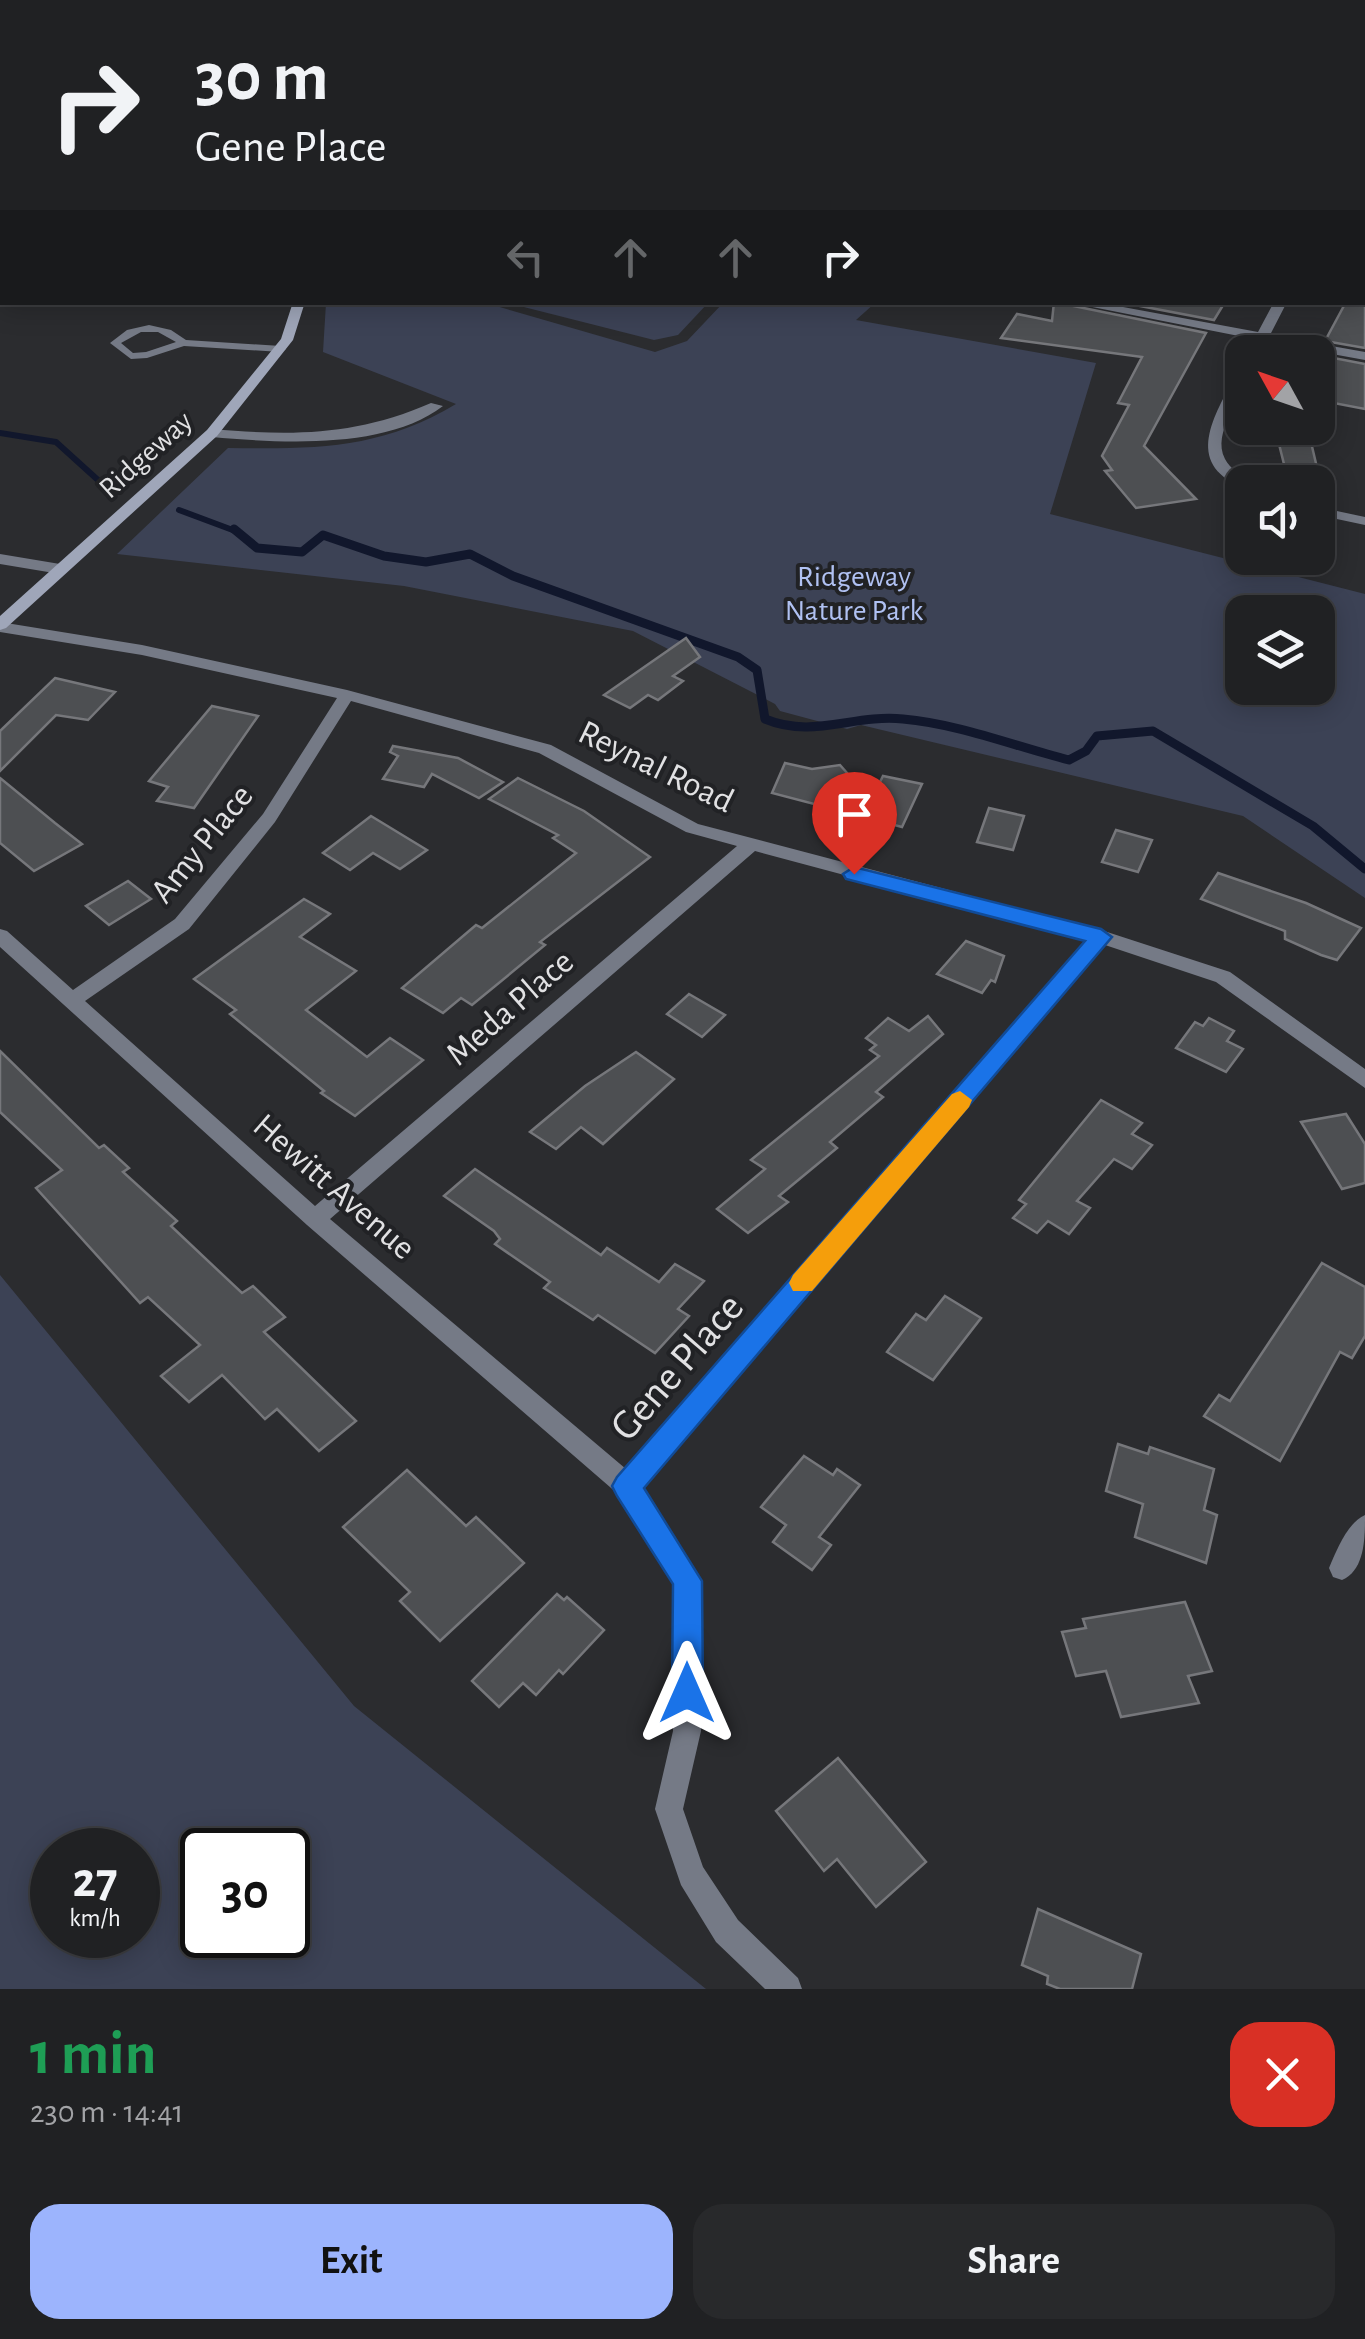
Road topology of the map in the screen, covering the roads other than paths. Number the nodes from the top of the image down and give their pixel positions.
1 (298, 305) edge
2 (1089, 305) edge
3 (1279, 305) edge
4 (1245, 335) edge
5 (1263, 335) edge
6 (184, 343) junction
7 (281, 349) junction
8 (1335, 351) edge
9 (1365, 356) edge
10 (436, 406) dead end
11 (1225, 412) edge
12 (212, 434) junction
13 (1225, 467) edge
14 (1335, 515) edge
15 (1365, 522) edge
16 (0, 559) edge
17 (60, 569) junction
18 (0, 626) edge
19 (347, 695) junction
20 (748, 847) junction
21 (0, 936) edge
22 (1101, 937) junction
23 (72, 1000) junction
24 (1365, 1080) edge
25 (315, 1219) junction
26 (627, 1486) junction
27 (1365, 1527) edge
28 (1342, 1568) dead end
29 (787, 1989) edge

1 - 7 street, Ridgeway
2 - 4 street
3 - 5 street
6 - 6 lane
6 - 7 lane
7 - 12 street, Ridgeway
8 - 9 street
10 - 12 street
11 - 13 street
12 - 17 street, Ridgeway
14 - 15 street
16 - 17 street
17 - 18 street, Ridgeway
18 - 19 street, Reynal Road
19 - 20 street, Reynal Road
19 - 23 street, Amy Place
20 - 22 street, Reynal Road
20 - 25 street, Meda Place
21 - 23 street, Hewitt Avenue
22 - 24 street, Reynal Road
22 - 26 street, Gene Place
23 - 25 street, Hewitt Avenue
25 - 26 street, Hewitt Avenue
26 - 29 street, Gene Place
27 - 28 street

